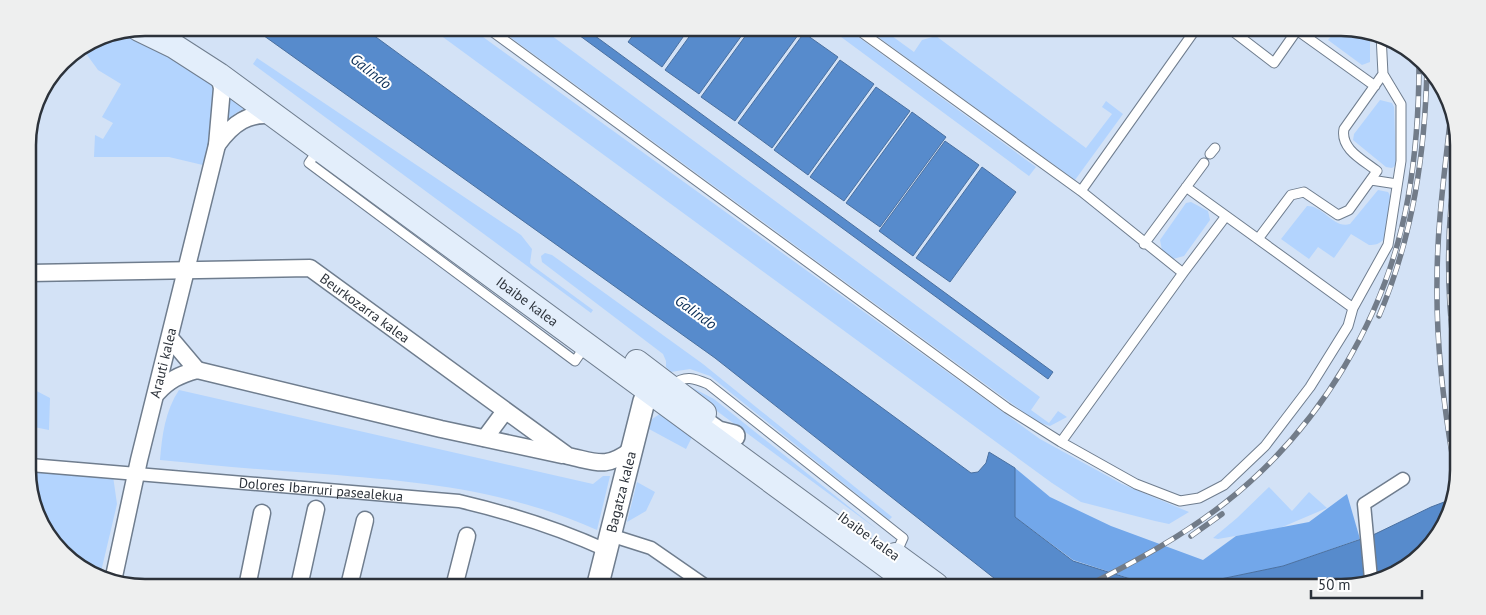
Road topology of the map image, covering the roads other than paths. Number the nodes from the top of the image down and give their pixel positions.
1 (153, 36) edge
2 (176, 36) edge
3 (186, 36) edge
4 (499, 36) edge
5 (867, 36) edge
6 (1191, 36) edge
7 (1239, 36) edge
8 (1299, 36) edge
9 (1304, 36) edge
10 (1381, 44) edge
11 (1383, 74) junction
12 (220, 75) junction
13 (1375, 86) junction
14 (277, 116) junction
15 (217, 145) junction
16 (1204, 163) dead end
17 (1370, 180) junction
18 (1397, 184) junction
19 (1186, 187) junction
20 (1081, 191) junction
21 (1226, 216) junction
22 (1258, 239) junction
23 (1144, 244) junction
24 (186, 270) junction
25 (36, 273) edge
26 (1183, 273) junction
27 (1353, 308) junction
28 (170, 338) junction
29 (197, 370) junction
30 (155, 395) junction
31 (657, 395) junction
32 (505, 411) junction
33 (485, 438) junction
34 (1061, 442) junction
35 (631, 450) junction
36 (568, 456) junction
37 (36, 466) edge
38 (136, 474) junction
39 (1403, 478) dead end
40 (316, 509) dead end
41 (262, 513) dead end
42 (365, 520) dead end
43 (467, 536) dead end
44 (608, 542) junction
45 (899, 547) dead end
46 (114, 574) edge
47 (1371, 575) edge
48 (249, 579) edge
49 (301, 579) edge
50 (351, 579) edge
51 (456, 579) edge
52 (599, 579) edge
53 (696, 579) edge
54 (902, 579) edge
55 (928, 579) edge

1 - 12 main road, Ibaibe kalea
2 - 12 street
3 - 31 main road, Ibaibe kalea
4 - 34 lane
5 - 20 lane
6 - 20 lane
7 - 8 lane
9 - 13 lane
10 - 11 lane
11 - 13 lane
11 - 18 lane
12 - 14 main road, Ibaibe kalea
12 - 15 street, Arauti kalea
13 - 17 lane
14 - 15 street, Arauti kalea
14 - 31 main road, Ibaibe kalea
15 - 24 street, Arauti kalea
16 - 19 lane
17 - 18 lane
17 - 22 lane
18 - 27 lane
19 - 21 lane
19 - 23 lane
20 - 23 lane
21 - 22 lane
21 - 26 lane
22 - 27 lane
23 - 26 lane
24 - 25 street, Beurkozarra kalea
24 - 28 street, Arauti kalea
24 - 32 street, Beurkozarra kalea
26 - 34 lane
27 - 34 lane
28 - 29 street
28 - 30 street, Arauti kalea
29 - 30 street
29 - 33 street
30 - 38 street, Arauti kalea
31 - 35 street, Bagatza kalea
31 - 45 lane
31 - 54 main road, Ibaibe kalea
31 - 55 main road, Ibaibe kalea
32 - 33 street
32 - 36 street, Beurkozarra kalea
33 - 36 street
35 - 36 street, Beurkozarra kalea
35 - 44 street, Bagatza kalea
37 - 38 street, Dolores Ibarruri pasealekua
38 - 44 street, Dolores Ibarruri pasealekua
38 - 46 street, Arauti kalea
39 - 47 street
40 - 49 street
41 - 48 street
42 - 50 street
43 - 51 street
44 - 52 street, Bagatza kalea
44 - 53 street, Dolores Ibarruri pasealekua

